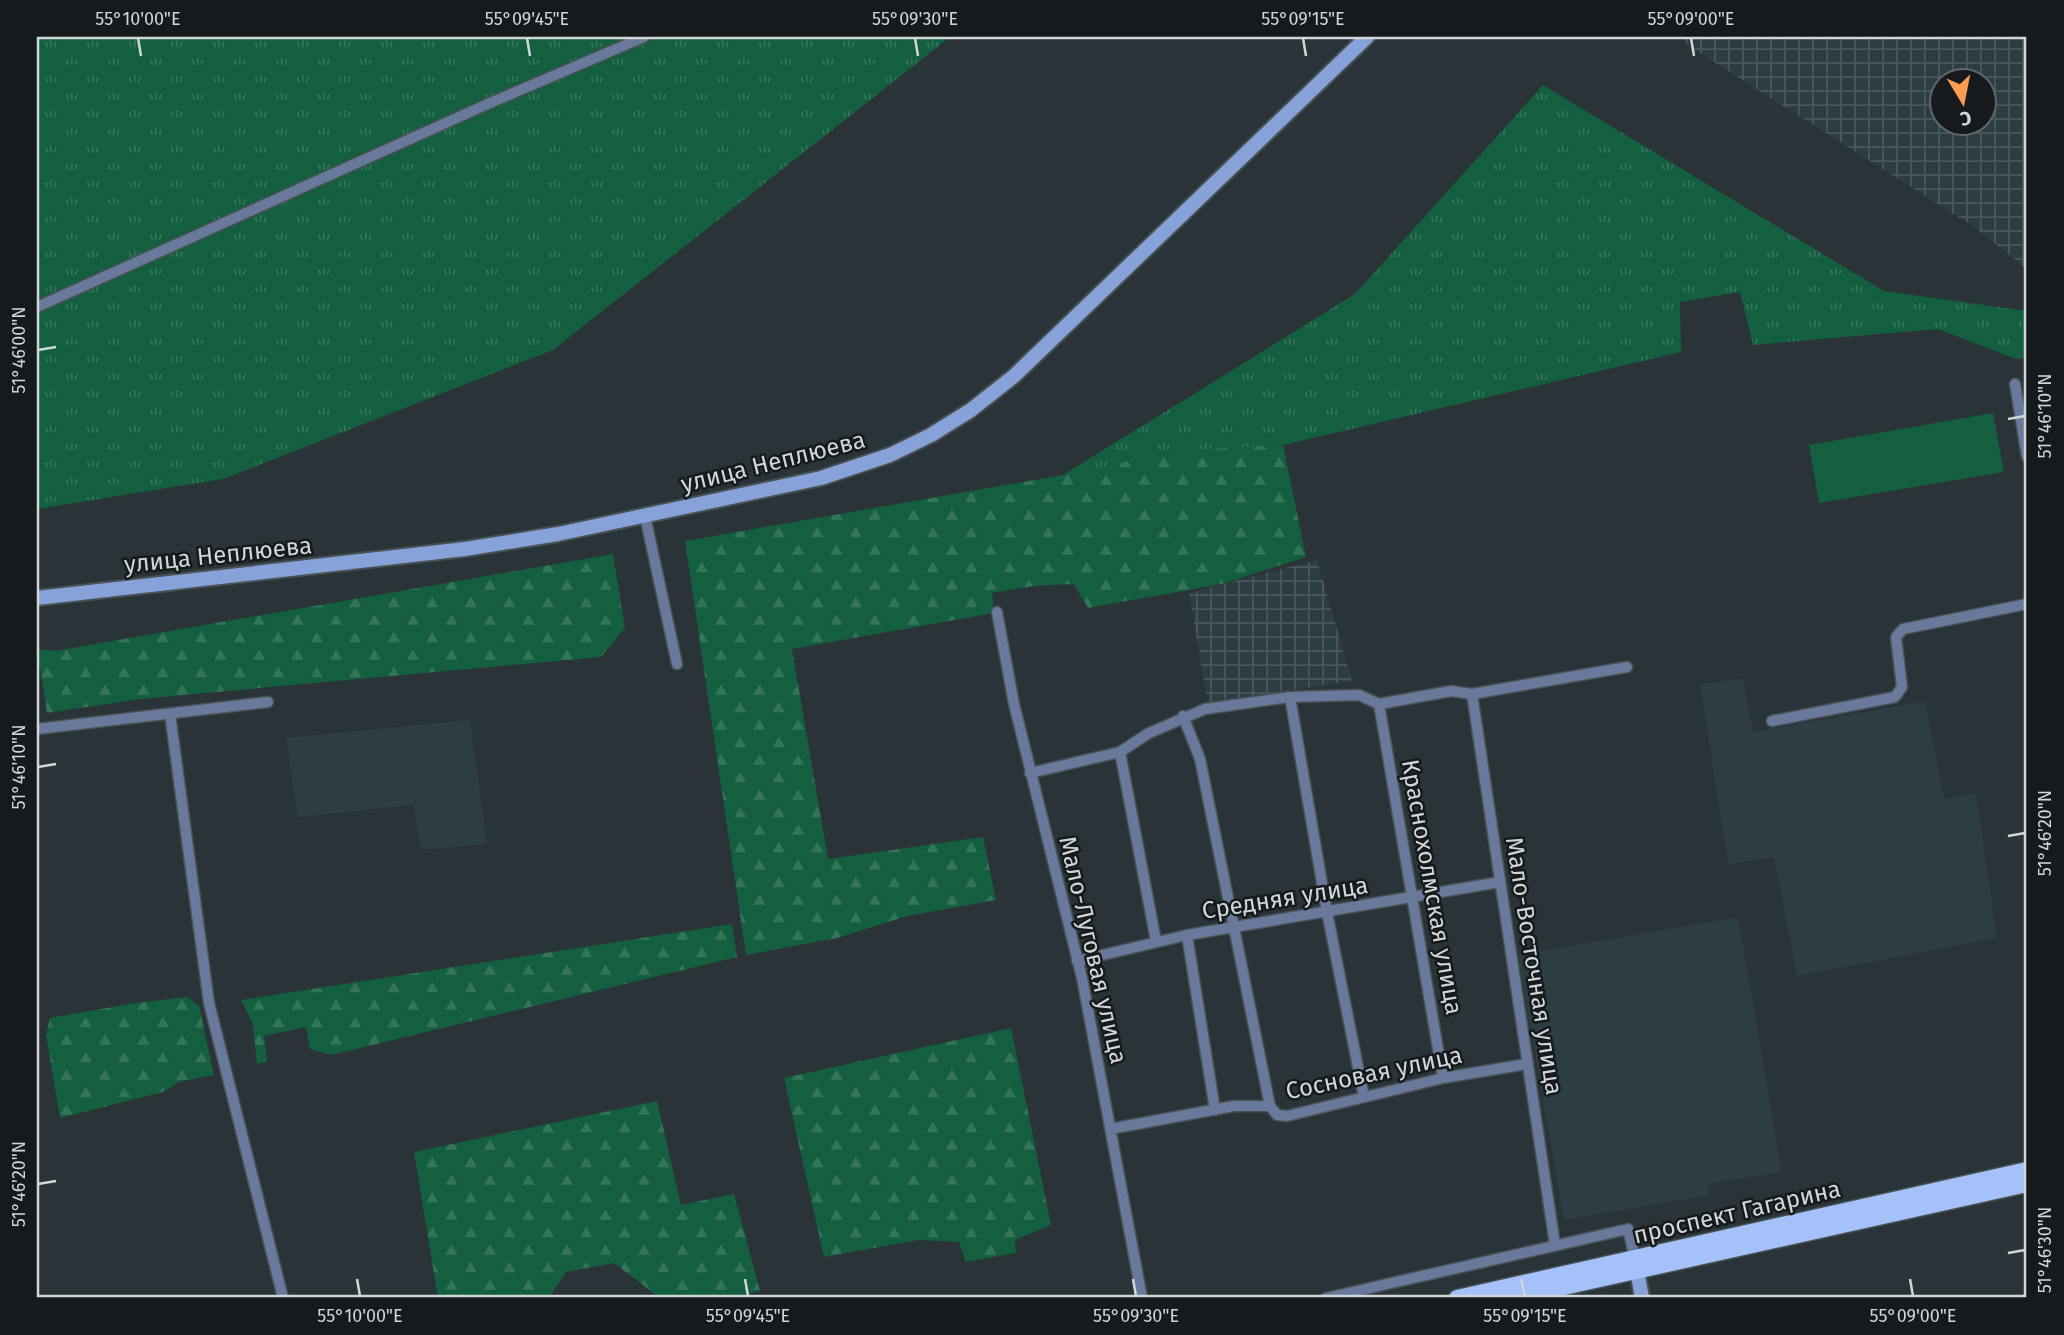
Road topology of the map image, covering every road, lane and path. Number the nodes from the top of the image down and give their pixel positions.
1 (644, 37) edge
2 (1367, 37) edge
3 (37, 307) edge
4 (2015, 384) dead end
5 (2027, 457) edge
6 (645, 516) junction
7 (37, 598) edge
8 (2027, 604) edge
9 (997, 612) dead end
10 (677, 664) dead end
11 (1627, 667) dead end
12 (1472, 694) junction
13 (1290, 697) junction
14 (268, 702) dead end
15 (1378, 704) junction
16 (170, 714) junction
17 (1183, 716) junction
18 (1772, 721) dead end
19 (37, 729) edge
20 (1120, 752) junction
21 (1030, 773) junction
22 (1500, 883) junction
23 (1412, 898) junction
24 (1327, 912) junction
25 (1233, 927) junction
26 (1187, 935) junction
27 (1156, 941) junction
28 (1077, 961) junction
29 (1527, 1065) junction
30 (1443, 1078) junction
31 (1364, 1097) junction
32 (1270, 1106) junction
33 (1215, 1110) junction
34 (1110, 1129) junction
35 (2027, 1170) edge
36 (2027, 1184) edge
37 (1555, 1245) junction
38 (1636, 1264) junction
39 (283, 1298) edge
40 (1142, 1298) edge
41 (1326, 1298) edge
42 (1457, 1298) edge
43 (1514, 1298) edge
44 (1642, 1298) edge

1 - 3 street
2 - 6 main road, улица Неплюева
4 - 5 street
6 - 7 main road, улица Неплюева
6 - 10 street
8 - 18 street
9 - 21 street, Мало-Луговая улица
11 - 12 street
12 - 15 street
12 - 22 street, Мало-Восточная улица
13 - 15 street
13 - 17 street
13 - 24 street
14 - 16 street
15 - 23 street, Краснохолмская улица
16 - 19 street
16 - 39 street
17 - 20 street
17 - 25 street
20 - 21 street
20 - 27 street
21 - 28 street, Мало-Луговая улица
22 - 23 street, Средняя улица
22 - 29 street, Мало-Восточная улица
23 - 24 street, Средняя улица
23 - 30 street, Краснохолмская улица
24 - 25 street, Средняя улица
24 - 31 street
25 - 26 street, Средняя улица
25 - 32 street
26 - 27 street, Средняя улица
26 - 33 street
27 - 28 street, Средняя улица
28 - 34 street, Мало-Луговая улица
29 - 30 street, Сосновая улица
29 - 37 street, Мало-Восточная улица
30 - 31 street, Сосновая улица
31 - 32 street, Сосновая улица
32 - 33 street, Сосновая улица
33 - 34 street, Сосновая улица
34 - 40 street, Мало-Луговая улица
35 - 38 main road, проспект Гагарина
36 - 38 main road, проспект Гагарина
37 - 38 street
37 - 41 street
38 - 42 main road, проспект Гагарина
38 - 43 main road, проспект Гагарина
38 - 44 main road

